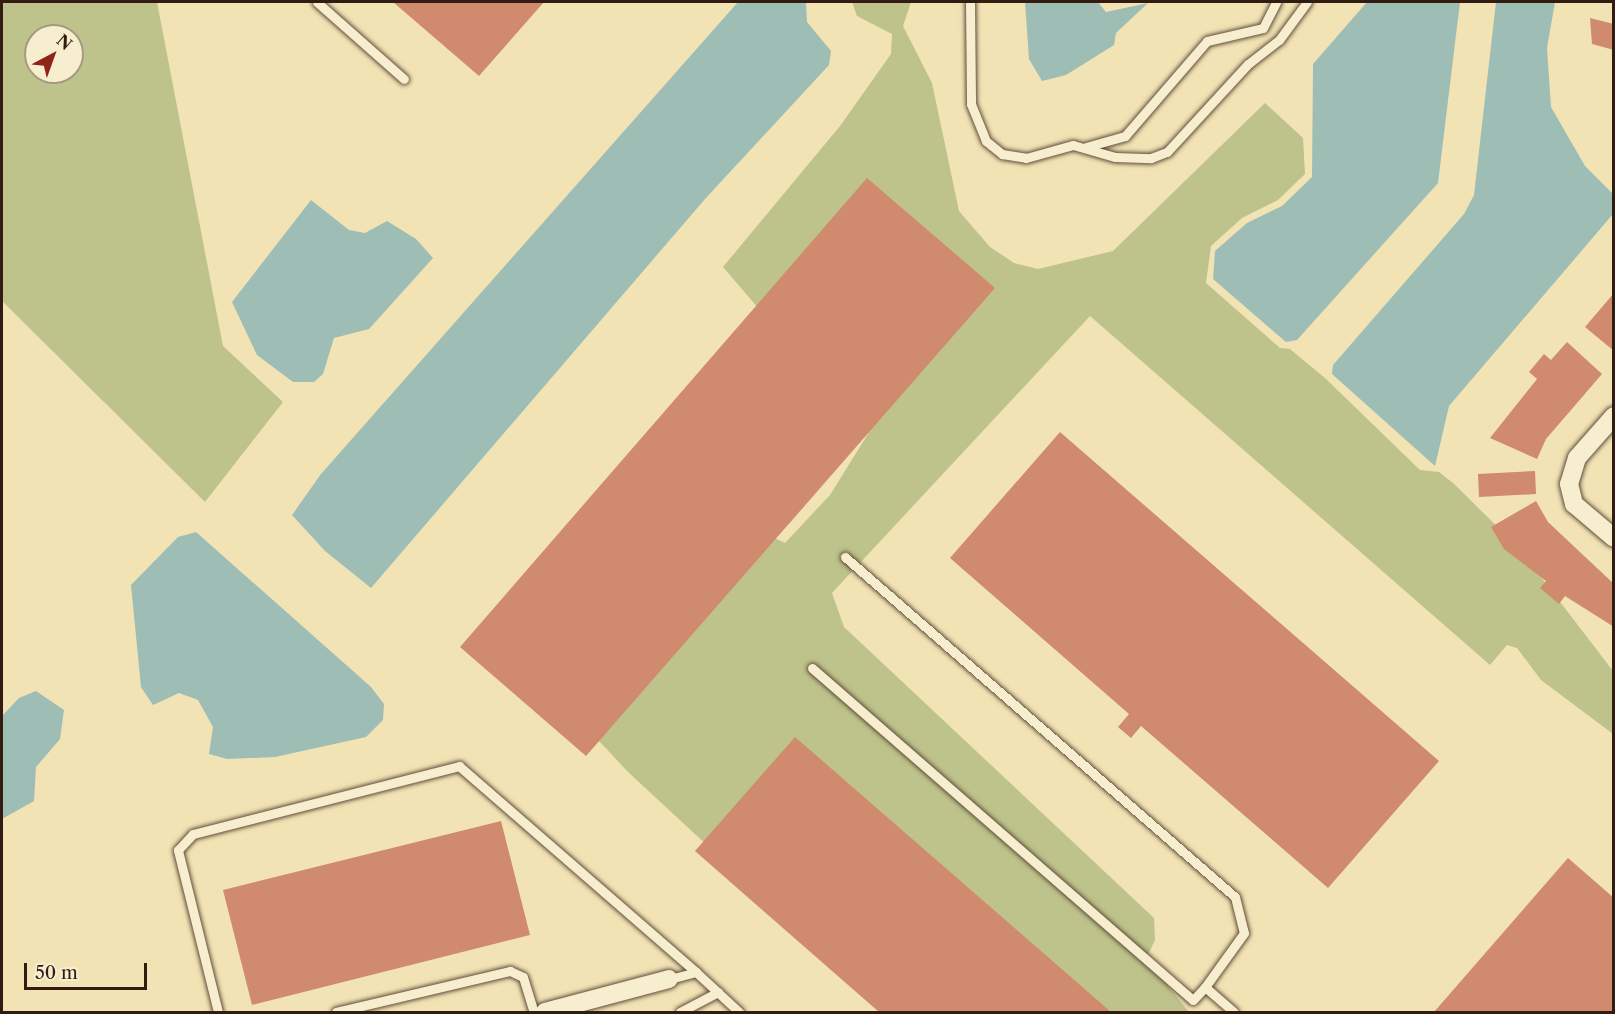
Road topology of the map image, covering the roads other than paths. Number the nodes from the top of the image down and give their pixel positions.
1 (317, 2) edge
2 (970, 2) edge
3 (1276, 2) edge
4 (1307, 2) edge
5 (404, 79) dead end
6 (1086, 147) junction
7 (1614, 416) edge
8 (1614, 538) edge
9 (845, 557) dead end
10 (812, 668) dead end
11 (696, 972) junction
12 (669, 979) joint
13 (1205, 987) junction
14 (718, 992) junction
15 (218, 1012) edge
16 (336, 1012) edge
17 (534, 1012) edge
18 (545, 1012) edge
19 (680, 1012) edge
20 (740, 1012) edge
21 (1234, 1012) edge

1 - 5 lane
2 - 6 lane
3 - 6 lane
4 - 6 lane
7 - 8 street
9 - 13 lane
10 - 13 lane
11 - 12 lane
11 - 14 lane
11 - 15 lane
12 - 18 street
13 - 21 lane
14 - 19 lane
14 - 20 lane
16 - 17 lane

